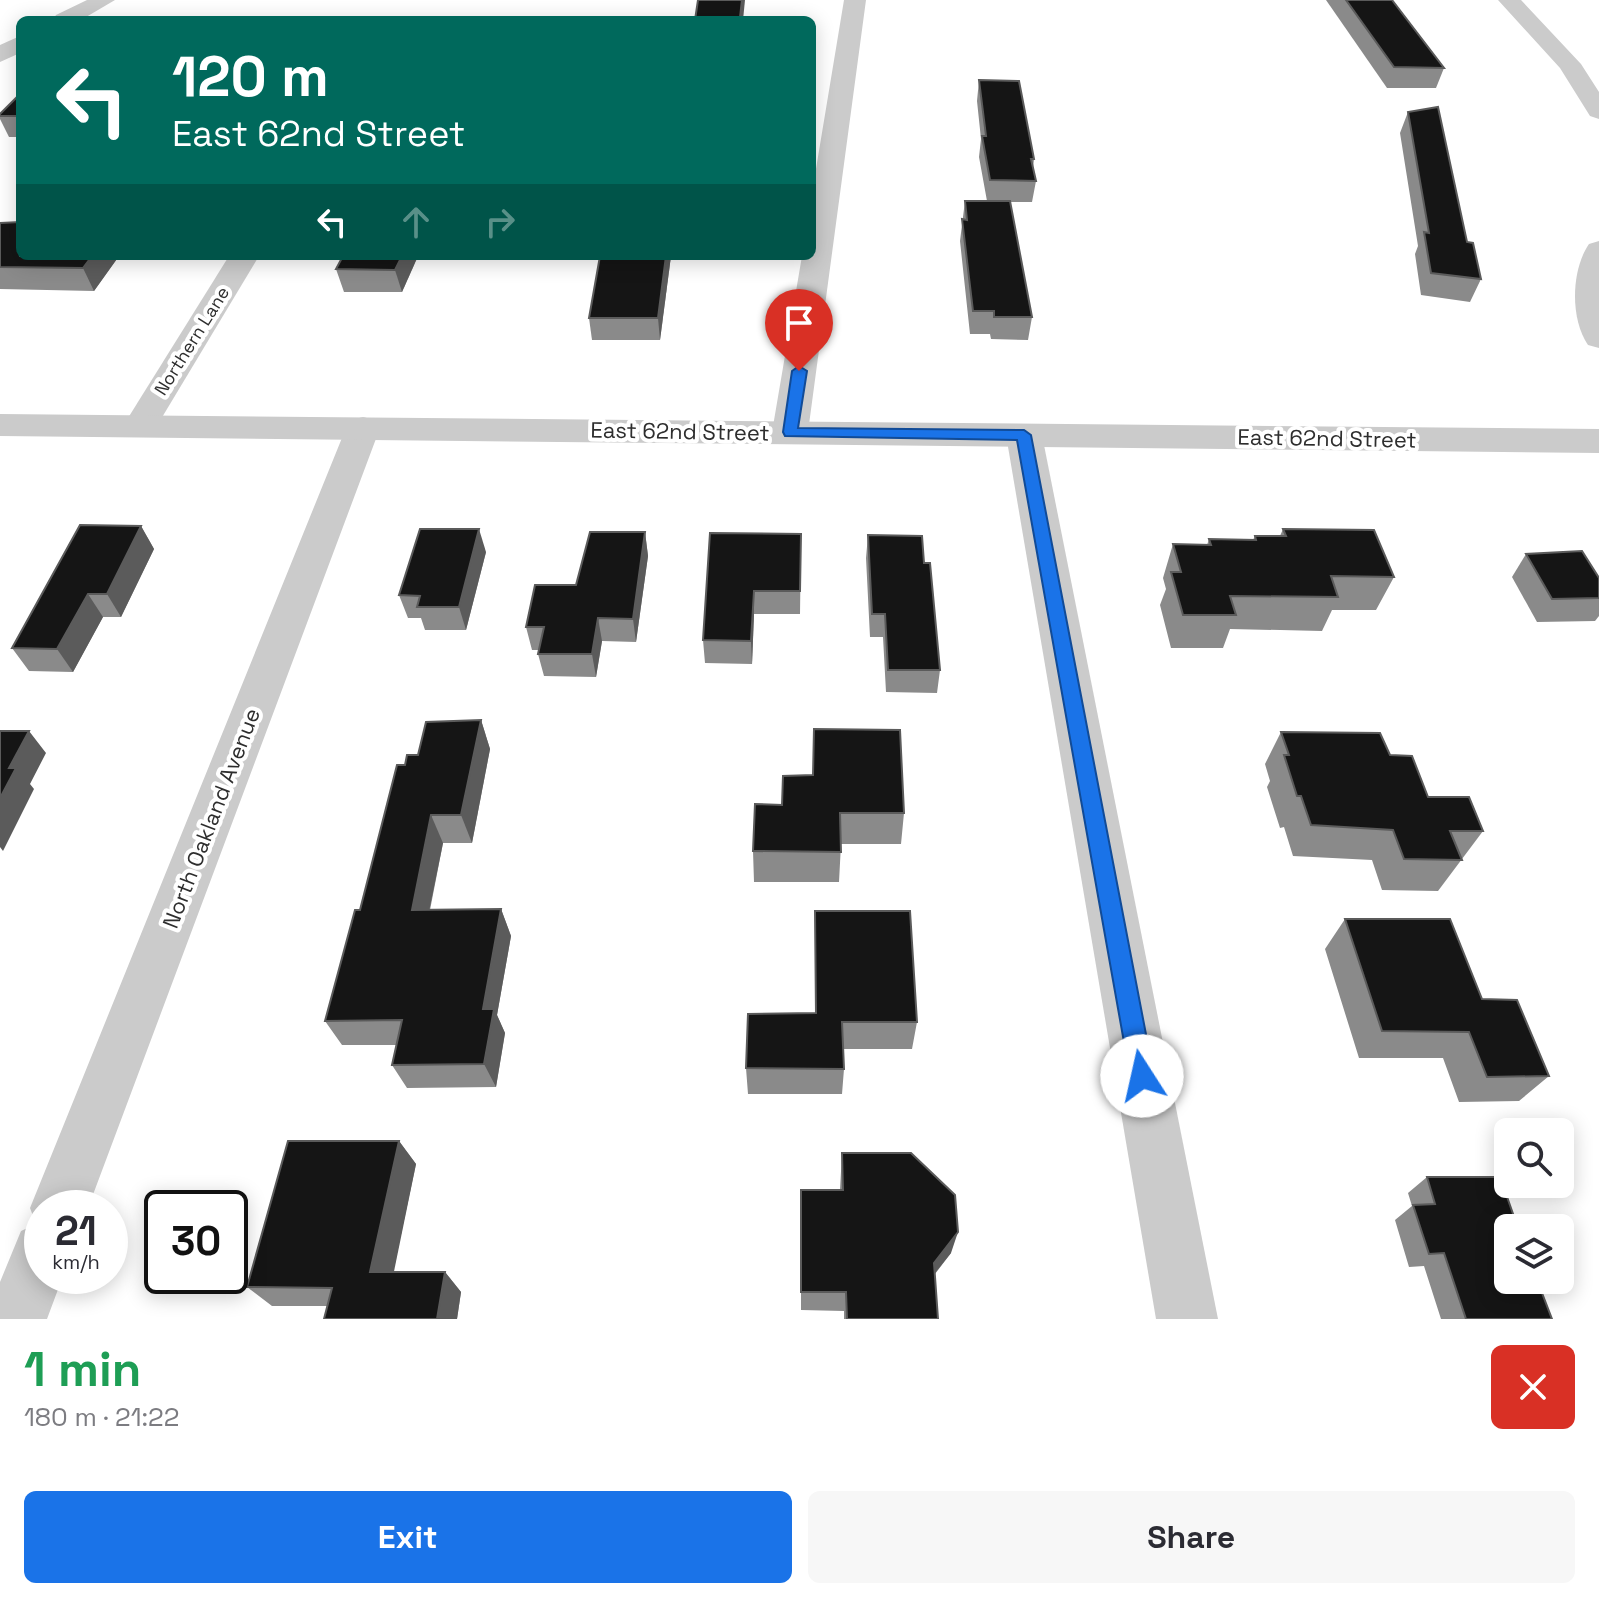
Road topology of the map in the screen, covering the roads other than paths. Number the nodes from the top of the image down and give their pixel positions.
1 (104, 0) edge
2 (855, 0) edge
3 (1509, 0) edge
4 (72, 16) edge
5 (1599, 111) edge
6 (1599, 250) edge
7 (816, 259) edge
8 (242, 260) edge
9 (816, 260) edge
10 (1599, 338) edge
11 (0, 425) edge
12 (140, 426) junction
13 (363, 428) junction
14 (790, 432) junction
15 (1024, 435) junction
16 (1599, 441) edge
17 (66, 1190) edge
18 (26, 1294) edge
19 (16, 1319) edge
20 (1187, 1319) edge

1 - 4 street
2 - 7 street
3 - 5 street
6 - 10 street
8 - 12 street, Northern Lane
9 - 14 street
11 - 12 street, East 62nd Street
12 - 13 street, East 62nd Street
13 - 14 street, East 62nd Street
13 - 17 street, North Oakland Avenue
14 - 15 street, East 62nd Street
15 - 16 street, East 62nd Street
15 - 20 street
18 - 19 street

